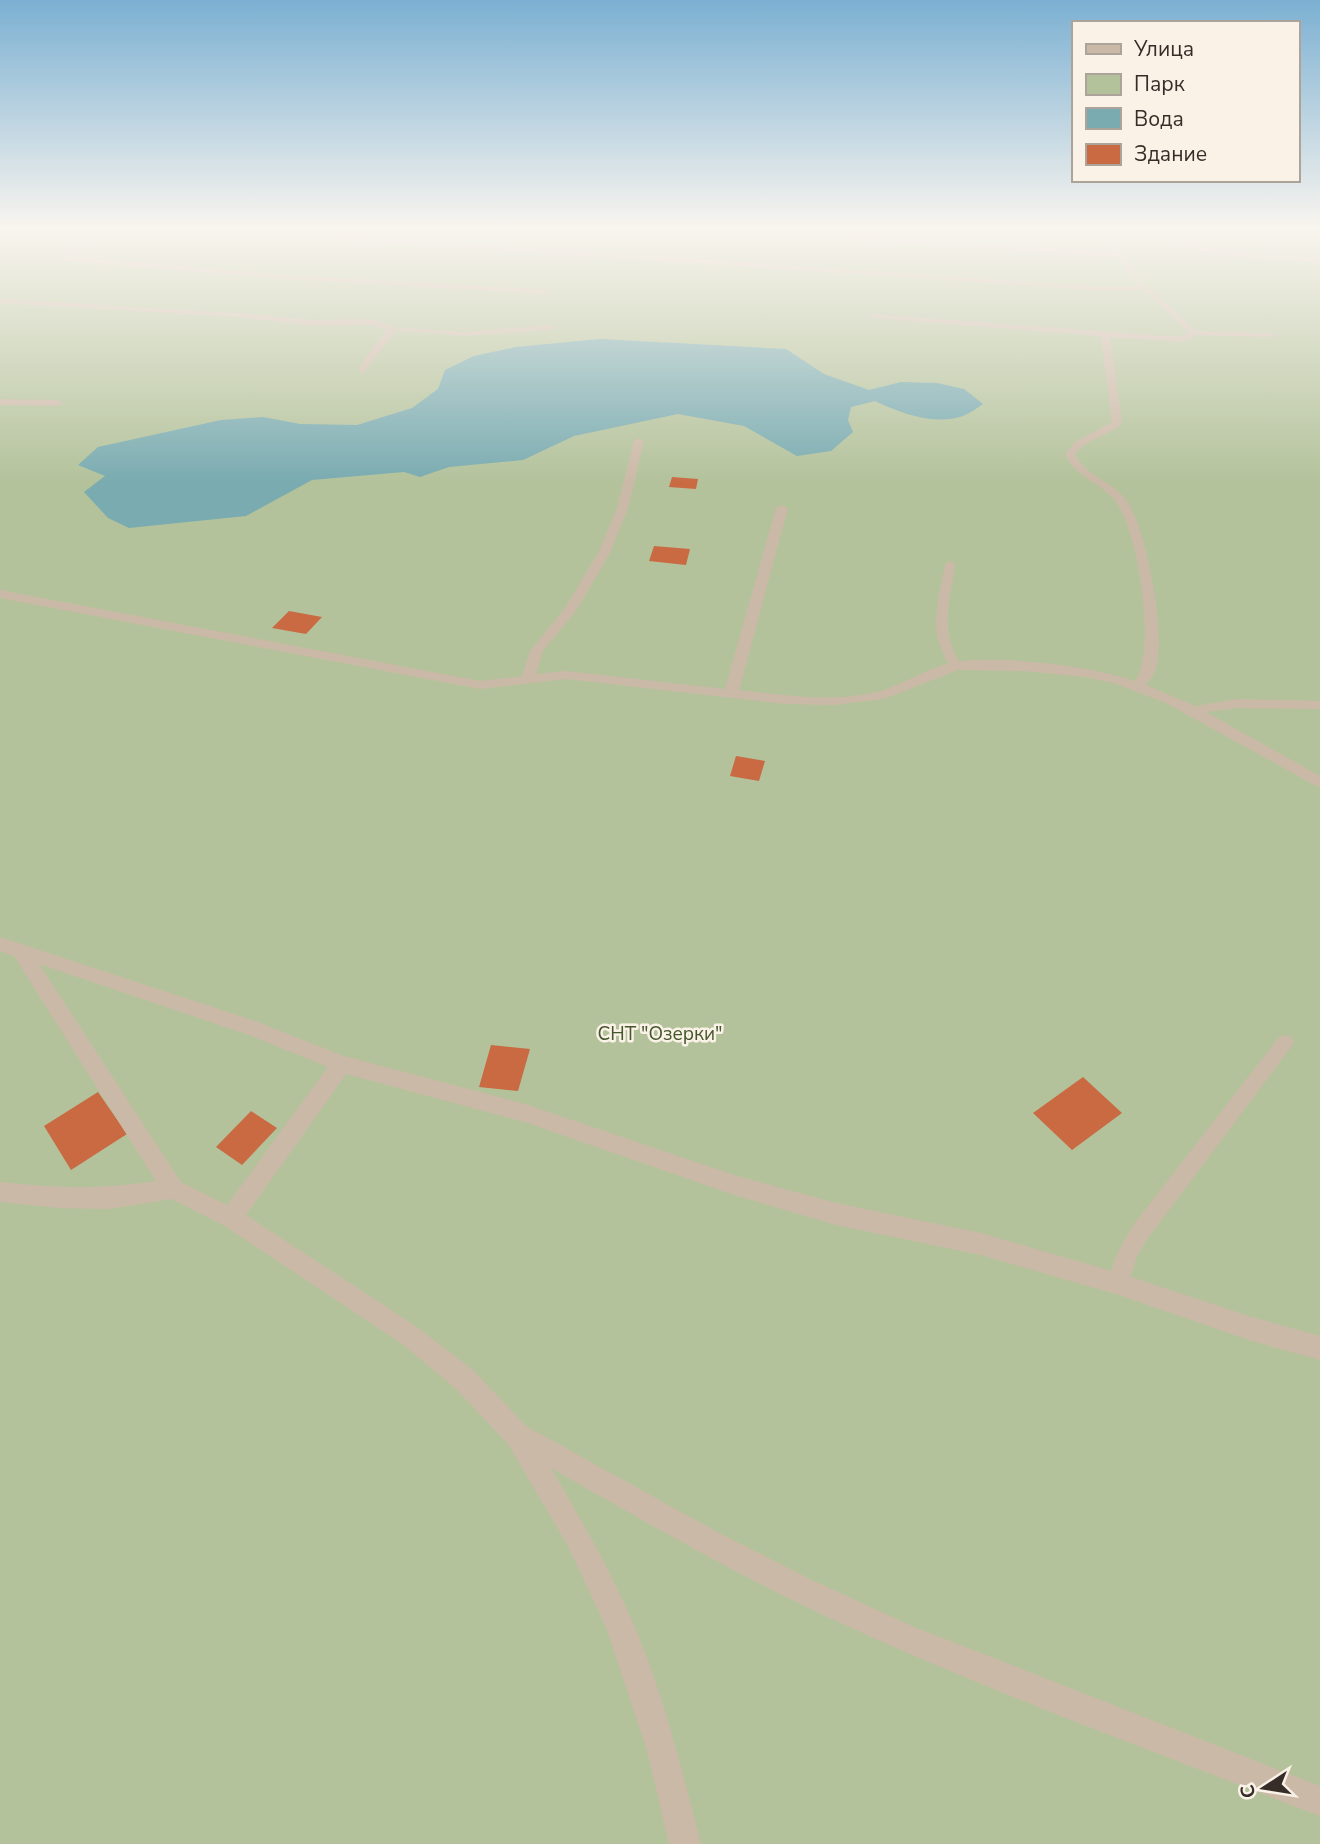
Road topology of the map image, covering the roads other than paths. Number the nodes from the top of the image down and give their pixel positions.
1 (170, 311) edge
2 (1172, 311) edge
3 (871, 316) dead end
4 (554, 327) dead end
5 (389, 329) junction
6 (1195, 333) junction
7 (1105, 335) junction
8 (1272, 335) dead end
9 (363, 370) dead end
10 (0, 402) edge
11 (58, 403) dead end
12 (639, 441) dead end
13 (782, 508) dead end
14 (950, 564) dead end
15 (0, 594) edge
16 (956, 666) junction
17 (529, 678) junction
18 (1138, 687) junction
19 (731, 693) junction
20 (1320, 705) edge
21 (1193, 711) junction
22 (1320, 783) edge
23 (10, 947) edge
24 (1285, 1042) dead end
25 (342, 1064) junction
26 (173, 1189) junction
27 (0, 1192) edge
28 (230, 1218) junction
29 (1119, 1284) junction
30 (1320, 1348) edge
31 (517, 1435) junction
32 (1320, 1801) edge
33 (685, 1844) edge

1 - 5 street
2 - 6 street
3 - 7 street
4 - 5 lane
5 - 9 street
6 - 7 street
6 - 8 lane
7 - 18 street
10 - 11 street
12 - 17 street
13 - 19 street
14 - 16 lane
15 - 17 street
16 - 18 street
16 - 19 street
17 - 19 street
18 - 21 street
20 - 21 street
21 - 22 street
23 - 25 street
23 - 26 street
24 - 29 lane
25 - 28 street
25 - 29 street
26 - 27 street
26 - 28 street
28 - 31 street
29 - 30 street
31 - 32 street
31 - 33 street

